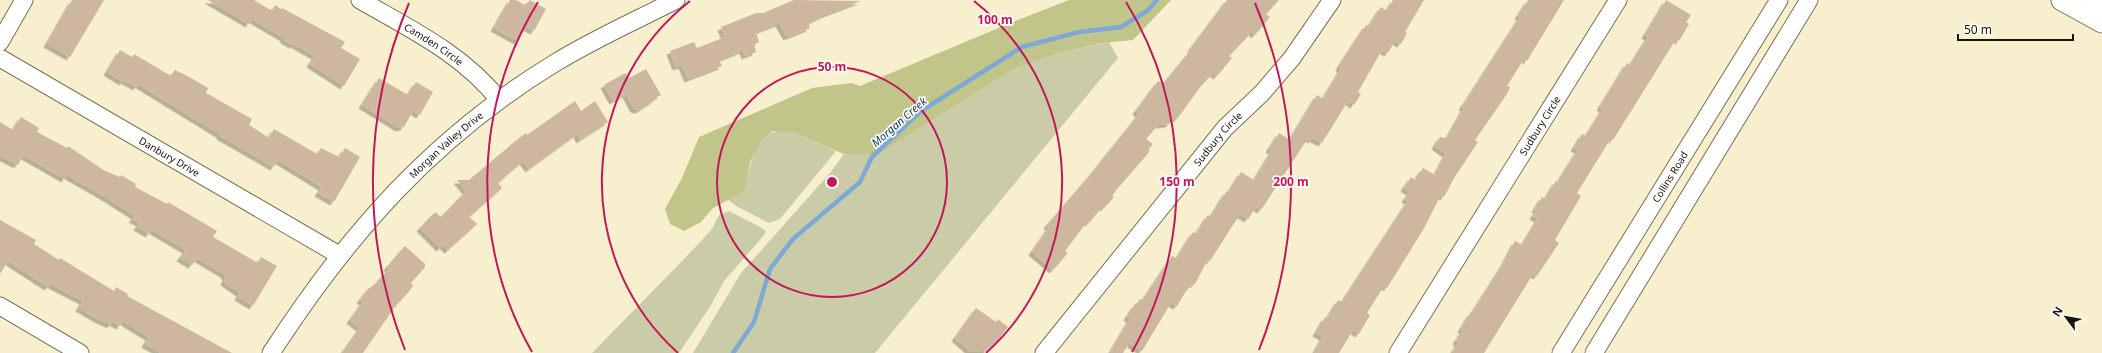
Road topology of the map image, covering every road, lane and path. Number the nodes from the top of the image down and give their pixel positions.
1 (24, 0) edge
2 (360, 0) edge
3 (676, 0) edge
4 (1332, 0) edge
5 (1618, 0) edge
6 (1779, 0) edge
7 (1808, 0) edge
8 (2062, 0) edge
9 (2095, 0) edge
10 (2102, 4) edge
11 (2102, 22) edge
12 (0, 42) edge
13 (0, 58) edge
14 (499, 100) junction
15 (339, 255) junction
16 (0, 306) edge
17 (80, 353) edge
18 (271, 353) edge
19 (1044, 353) edge
20 (1398, 353) edge
21 (1561, 353) edge
22 (1594, 353) edge

1 - 12 street
2 - 14 street, Camden Circle
3 - 14 street, Morgan Valley Drive
4 - 19 street, Sudbury Circle
5 - 20 street, Sudbury Circle
6 - 21 street, Collins Road
7 - 22 street
8 - 11 street
9 - 10 street
13 - 15 street, Danbury Drive
14 - 15 street, Morgan Valley Drive
15 - 18 street, Morgan Valley Drive
16 - 17 street

